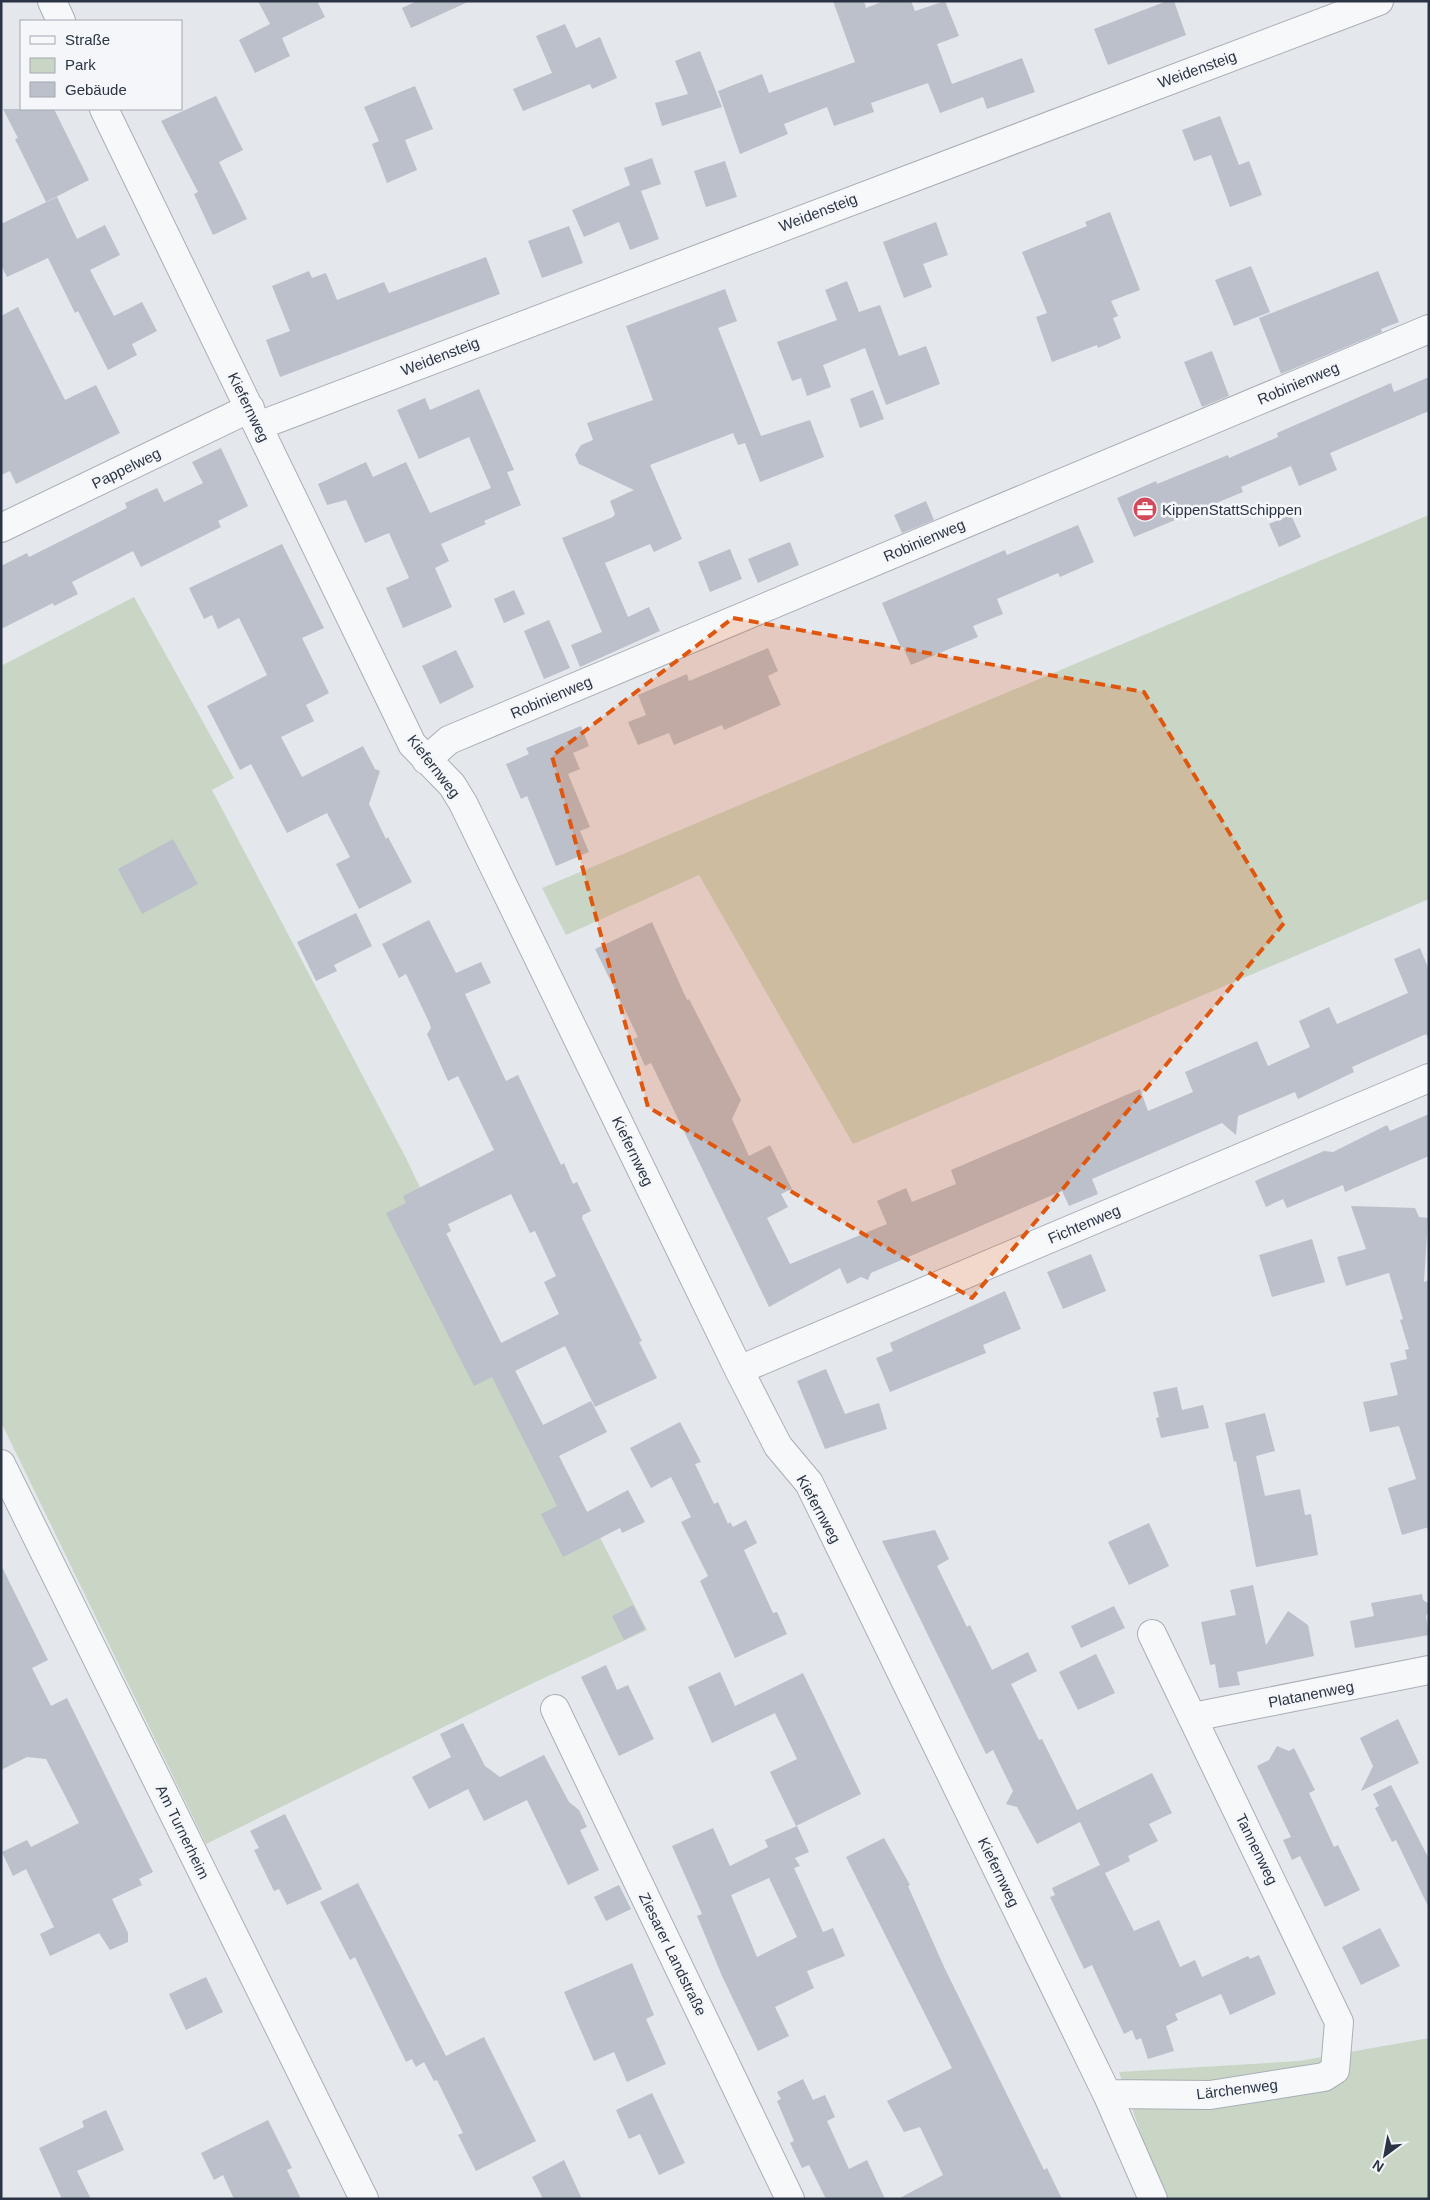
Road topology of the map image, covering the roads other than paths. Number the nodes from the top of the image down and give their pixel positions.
1 (52, 1) edge
2 (1379, 1) edge
3 (61, 20) edge
4 (104, 110) edge
5 (1429, 329) edge
6 (254, 417) junction
7 (1, 528) edge
8 (426, 760) junction
9 (1429, 1078) edge
10 (739, 1370) junction
11 (1, 1464) edge
12 (1152, 1634) dead end
13 (1429, 1670) edge
14 (556, 1710) dead end
15 (1193, 1718) junction
16 (1336, 2070) joint
17 (1107, 2094) junction
18 (364, 2199) edge
19 (790, 2199) edge
20 (1153, 2199) edge

1 - 3 street
2 - 6 street, Weidensteig
4 - 6 street, Kiefernweg
5 - 8 street, Robinienweg
6 - 7 street, Pappelweg
6 - 8 street, Kiefernweg
8 - 10 street, Kiefernweg
9 - 10 street, Fichtenweg
10 - 17 street, Kiefernweg
11 - 18 street, Am Turnerheim
12 - 15 street, Tannenweg
13 - 15 street, Platanenweg
14 - 19 street, Ziesarer Landstraße
15 - 16 street, Tannenweg
16 - 17 street, Lärchenweg
17 - 20 street, Kiefernweg

